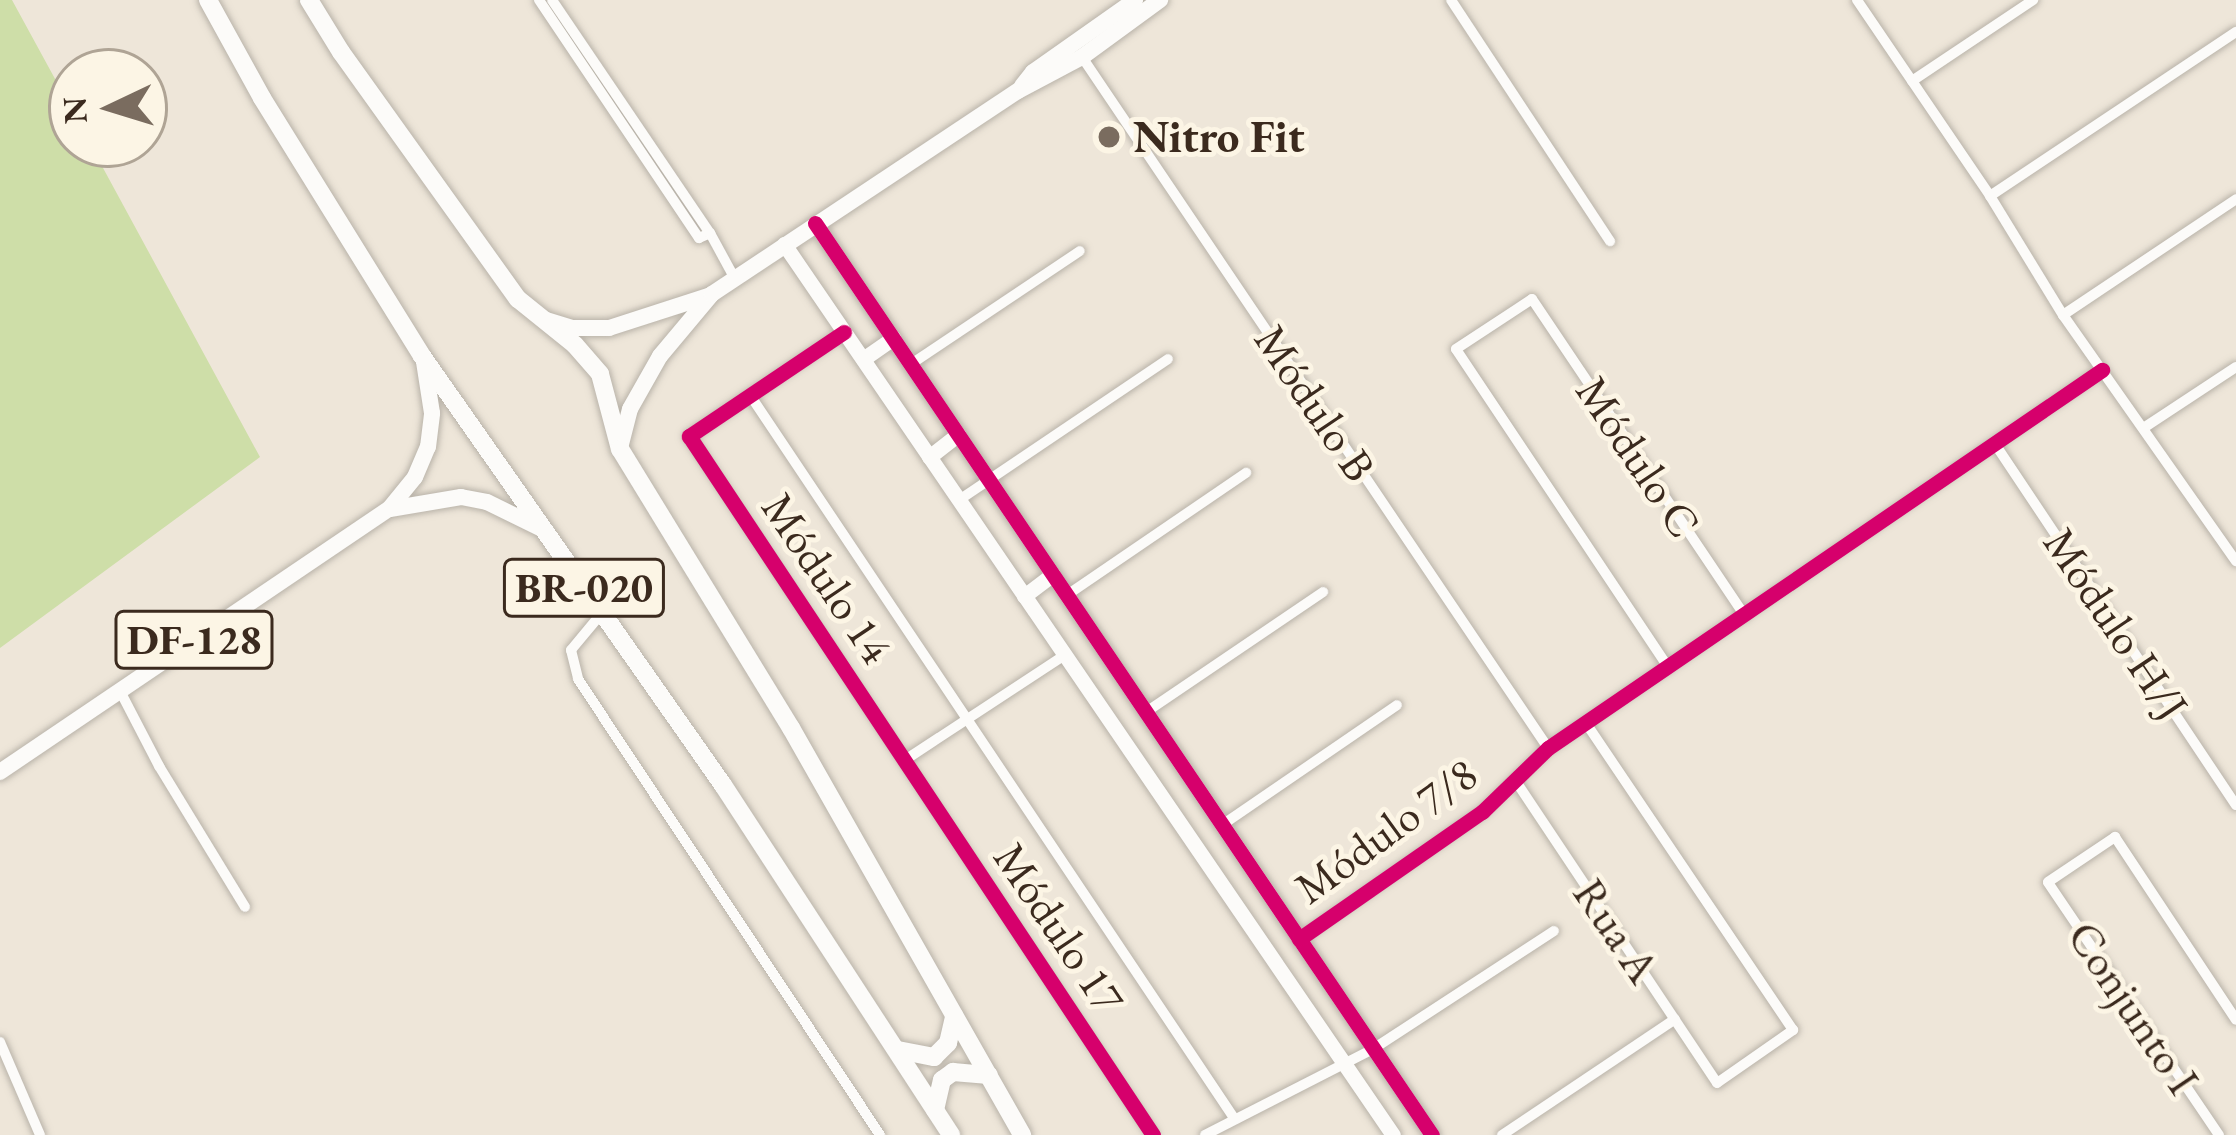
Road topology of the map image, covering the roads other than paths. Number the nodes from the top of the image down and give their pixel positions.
1 (208, 0) edge
2 (309, 0) edge
3 (539, 0) edge
4 (552, 0) edge
5 (1160, 0) edge
6 (1451, 0) edge
7 (1857, 0) edge
8 (2033, 0) edge
9 (1135, 6) edge
10 (1093, 28) junction
11 (2236, 32) edge
12 (1082, 57) junction
13 (1047, 61) junction
14 (1912, 81) junction
15 (1018, 91) junction
16 (1990, 196) junction
17 (2236, 200) edge
18 (815, 223) junction
19 (710, 233) junction
20 (1610, 241) dead end
21 (784, 244) junction
22 (1080, 251) dead end
23 (734, 277) junction
24 (712, 294) junction
25 (2063, 315) junction
26 (538, 318) junction
27 (844, 332) junction
28 (893, 338) junction
29 (422, 356) junction
30 (862, 359) junction
31 (1168, 359) dead end
32 (911, 364) junction
33 (2236, 367) edge
34 (2102, 370) junction
35 (750, 395) junction
36 (2146, 427) junction
37 (958, 434) junction
38 (1995, 444) junction
39 (620, 448) junction
40 (929, 457) junction
41 (1246, 473) dead end
42 (989, 479) junction
43 (959, 500) junction
44 (389, 509) junction
45 (2236, 530) edge
46 (546, 531) junction
47 (2222, 540) junction
48 (2236, 561) edge
49 (1053, 574) junction
50 (1323, 592) dead end
51 (1066, 595) junction
52 (1024, 596) junction
53 (601, 614) junction
54 (1744, 615) junction
55 (1065, 656) junction
56 (1668, 667) junction
57 (120, 691) junction
58 (1397, 705) dead end
59 (1145, 712) junction
60 (968, 719) junction
61 (1586, 723) junction
62 (1548, 748) junction
63 (905, 760) junction
64 (0, 772) edge
65 (1515, 780) junction
66 (1197, 787) junction
67 (2236, 805) edge
68 (1168, 807) junction
69 (1222, 825) junction
70 (245, 907) dead end
71 (1554, 931) dead end
72 (1299, 939) junction
73 (954, 1016) junction
74 (1675, 1019) junction
75 (2236, 1020) edge
76 (0, 1042) edge
77 (1373, 1049) junction
78 (898, 1050) junction
79 (1342, 1061) junction
80 (989, 1075) junction
81 (935, 1110) junction
82 (1234, 1118) junction
83 (40, 1135) edge
84 (880, 1135) edge
85 (951, 1135) edge
86 (1022, 1135) edge
87 (1154, 1135) edge
88 (1204, 1135) edge
89 (1393, 1135) edge
90 (1432, 1135) edge
91 (1502, 1135) edge
92 (2218, 1135) edge

1 - 29 highway, BR-020
2 - 26 highway, BR-020
3 - 19 street
4 - 19 street
5 - 9 main road
6 - 20 street
7 - 14 street
8 - 14 street
9 - 10 main road
9 - 12 main road
10 - 12 main road
10 - 13 main road
11 - 16 street
12 - 13 main road
12 - 15 main road
12 - 62 street, Módulo B
13 - 15 main road
14 - 16 street
15 - 18 main road
16 - 25 street
17 - 25 street
18 - 21 main road
18 - 28 street
19 - 23 street
21 - 23 main road
21 - 27 street
22 - 32 street
23 - 24 main road
24 - 26 main road
24 - 39 main road
25 - 34 street
26 - 39 highway, BR-020
27 - 30 street
27 - 35 street
28 - 30 street
28 - 32 street
29 - 44 main road, DF-128
29 - 46 highway, BR-020
30 - 40 street
31 - 42 street
32 - 37 street
33 - 36 street
34 - 36 street
34 - 38 street, Módulo 7/8
35 - 60 street
35 - 63 street, Módulo 14
36 - 47 street
37 - 40 street
37 - 42 street
38 - 54 street, Módulo 7/8
38 - 67 street, Módulo H/J
39 - 73 highway, BR-020
40 - 43 street
41 - 51 street
42 - 43 street
42 - 49 street
43 - 52 street
44 - 46 main road, DF-128
44 - 57 main road, DF-128
45 - 47 street
46 - 53 highway, BR-020
47 - 48 street
49 - 51 street
49 - 52 street
50 - 59 street
51 - 59 street
52 - 55 street
53 - 78 highway, BR-020
53 - 84 street
54 - 56 street, Módulo 7/8
54 - 56 street, Módulo C
55 - 60 street
55 - 68 street
56 - 61 street, Módulo 7/8
57 - 64 main road, DF-128
57 - 70 street
58 - 69 street
59 - 66 street
60 - 63 street
60 - 82 street
61 - 62 street, Módulo 7/8
61 - 74 street, Rua A
62 - 65 street, Módulo 7/8
63 - 87 street, Módulo 17
65 - 72 street, Módulo 7/8
65 - 74 street, Rua A
66 - 68 street
66 - 69 street
68 - 79 street
69 - 72 street
71 - 77 street
72 - 77 street
73 - 78 highway
73 - 80 highway, BR-020
74 - 91 street
75 - 92 street, Conjunto I
76 - 83 street
77 - 79 street
77 - 90 street
78 - 81 highway, BR-020
79 - 82 street
79 - 89 street
80 - 81 highway
80 - 86 highway, BR-020
81 - 85 highway, BR-020
82 - 88 street

